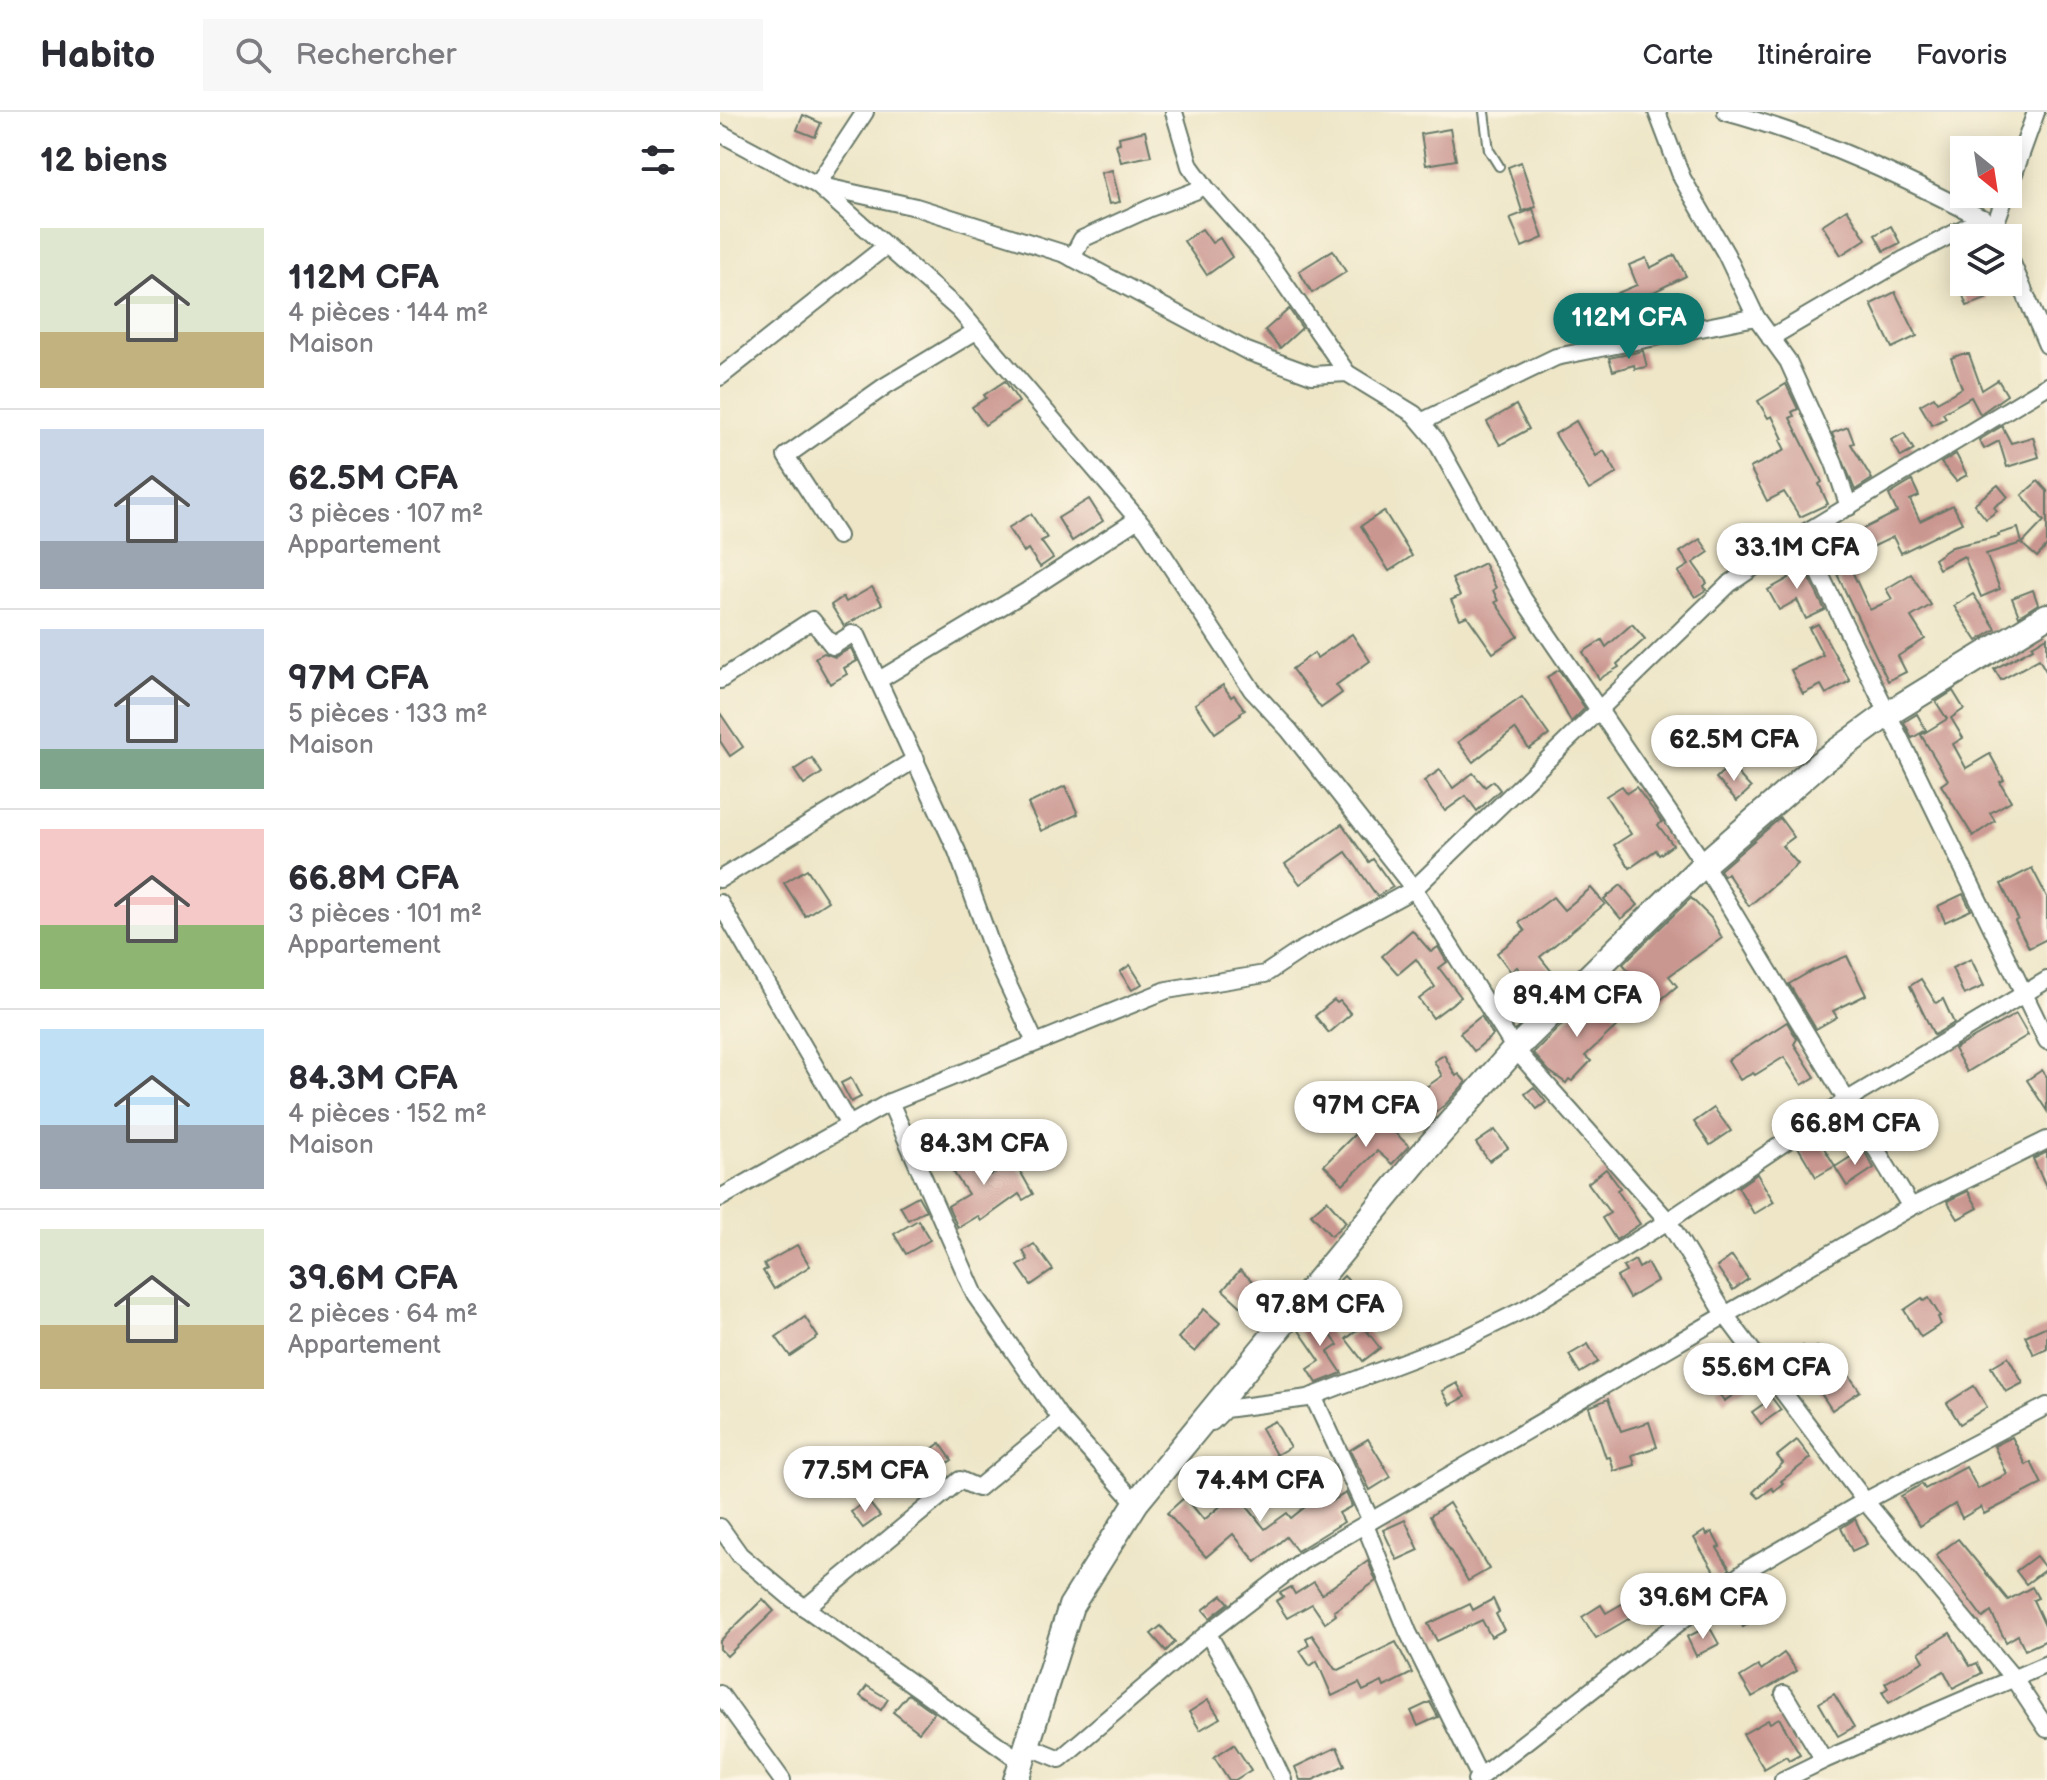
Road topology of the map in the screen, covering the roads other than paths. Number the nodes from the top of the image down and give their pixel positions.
1 (865, 112) edge
2 (1174, 112) edge
3 (1484, 112) edge
4 (1657, 112) edge
5 (1726, 112) edge
6 (2036, 112) edge
7 (720, 133) edge
8 (2022, 151) edge
9 (1499, 166) dead end
10 (1203, 184) junction
11 (817, 185) junction
12 (1988, 224) edge
13 (1950, 243) edge
14 (886, 246) junction
15 (1072, 258) junction
16 (2022, 287) edge
17 (1756, 317) junction
18 (976, 331) junction
19 (1770, 338) junction
20 (2047, 345) edge
21 (1347, 373) junction
22 (720, 377) edge
23 (2047, 386) edge
24 (1421, 422) junction
25 (1849, 507) junction
26 (1138, 519) junction
27 (1801, 535) junction
28 (838, 536) dead end
29 (2047, 616) edge
30 (720, 680) edge
31 (879, 680) junction
32 (1598, 709) junction
33 (1886, 715) junction
34 (916, 759) junction
35 (1704, 864) junction
36 (720, 879) edge
37 (1414, 889) junction
38 (720, 903) edge
39 (2047, 980) edge
40 (2025, 994) junction
41 (2047, 1041) edge
42 (1035, 1042) junction
43 (1515, 1049) junction
44 (1846, 1101) junction
45 (890, 1102) junction
46 (848, 1123) junction
47 (2047, 1140) edge
48 (720, 1198) edge
49 (1911, 1207) junction
50 (1668, 1221) junction
51 (1726, 1316) junction
52 (1313, 1396) junction
53 (2047, 1406) edge
54 (1061, 1419) junction
55 (1172, 1458) junction
56 (1865, 1501) junction
57 (1136, 1503) junction
58 (1368, 1523) junction
59 (720, 1527) edge
60 (726, 1546) edge
61 (805, 1608) junction
62 (1208, 1634) junction
63 (2047, 1664) edge
64 (2014, 1679) junction
65 (720, 1694) edge
66 (1784, 1694) dead end
67 (2047, 1729) edge
68 (1824, 1760) junction
69 (1022, 1763) edge
70 (1478, 1778) edge
71 (782, 1780) edge
72 (1283, 1780) edge
73 (1783, 1780) edge

1 - 11 street
2 - 10 street
3 - 9 lane
4 - 17 street
5 - 12 street
6 - 8 street
7 - 11 street
10 - 15 street
10 - 21 street
11 - 14 street
11 - 15 street
13 - 19 street
14 - 18 street
14 - 22 street
15 - 21 street
16 - 20 street
17 - 19 street
17 - 24 street
18 - 26 street
18 - 28 street
19 - 25 street
21 - 24 street
23 - 25 street
24 - 32 street
25 - 27 street
26 - 31 street
26 - 37 street
27 - 32 street
27 - 33 street
29 - 33 street
30 - 31 street
31 - 34 street
32 - 35 street
32 - 37 street
33 - 35 street
33 - 40 street
34 - 36 street
34 - 42 street
35 - 43 street
35 - 44 street
37 - 42 street
37 - 43 street
38 - 46 street
39 - 40 street
40 - 41 street
40 - 44 street
42 - 45 street
43 - 50 street
43 - 55 street
44 - 49 street
44 - 50 street
45 - 46 street
45 - 54 street
46 - 48 street
47 - 49 street
49 - 51 street
50 - 51 street
50 - 52 street
51 - 56 street
51 - 58 street
52 - 55 street
52 - 58 street
53 - 56 street
54 - 57 street
54 - 61 street
55 - 57 street
56 - 64 street
56 - 70 street
57 - 69 street
58 - 62 street
58 - 70 street
59 - 60 street
60 - 61 street
61 - 69 street
62 - 69 street
62 - 72 street
63 - 64 street
64 - 67 street
64 - 68 street
65 - 71 street
66 - 68 street
68 - 73 street

